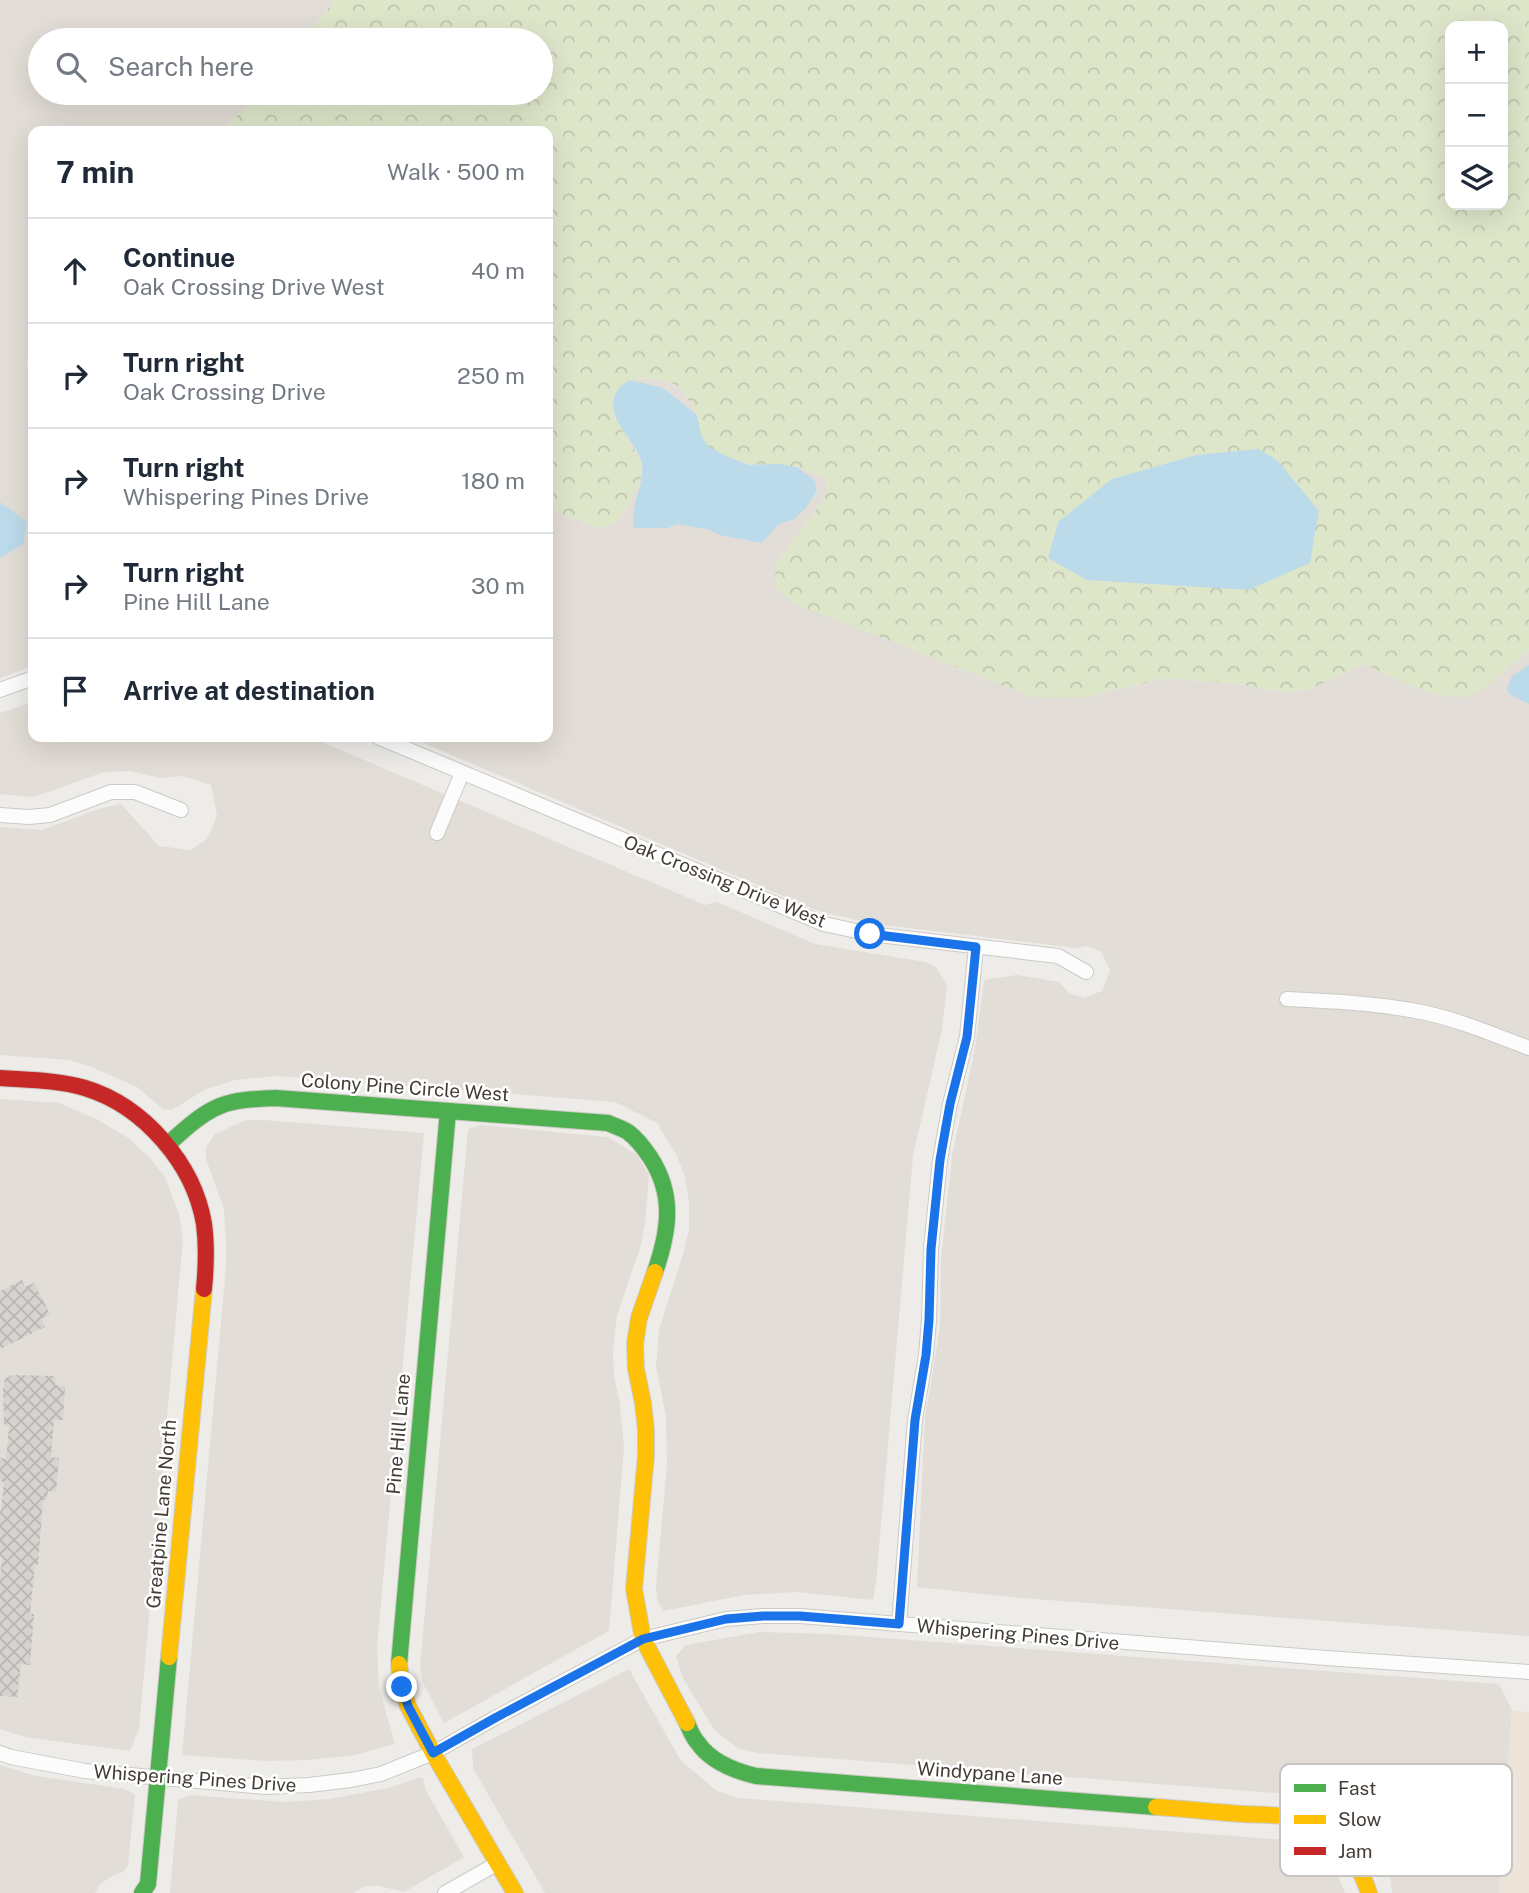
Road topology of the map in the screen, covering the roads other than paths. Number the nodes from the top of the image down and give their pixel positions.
1 (28, 680) edge
2 (0, 691) edge
3 (389, 742) edge
4 (461, 772) junction
5 (181, 810) dead end
6 (0, 815) edge
7 (437, 834) dead end
8 (976, 947) junction
9 (1086, 972) dead end
10 (1287, 999) dead end
11 (1529, 1048) edge
12 (0, 1078) edge
13 (448, 1111) junction
14 (167, 1145) junction
15 (645, 1149) joint
16 (899, 1624) junction
17 (643, 1639) junction
18 (1529, 1672) edge
19 (0, 1753) edge
20 (433, 1753) junction
21 (158, 1777) junction
22 (1280, 1817) edge
23 (498, 1863) junction
24 (1362, 1876) edge
25 (142, 1893) edge
26 (445, 1893) edge
27 (515, 1893) edge
28 (1369, 1893) edge

1 - 2 street
3 - 4 street, Oak Crossing Drive West
4 - 7 street
4 - 8 street, Oak Crossing Drive West
5 - 6 street
8 - 9 street, Oak Crossing Drive West
8 - 16 street
10 - 11 street
12 - 14 street, Greatpine Lane North
13 - 14 street, Colony Pine Circle West
13 - 15 street, Colony Pine Circle West
13 - 20 street, Pine Hill Lane
14 - 21 street, Greatpine Lane North
15 - 17 street, Windypane Lane
16 - 17 street, Whispering Pines Drive
16 - 18 street, Whispering Pines Drive
17 - 20 street, Whispering Pines Drive
17 - 22 street, Windypane Lane
19 - 21 street, Whispering Pines Drive
20 - 21 street, Whispering Pines Drive
20 - 23 street, Pine Hill Lane
21 - 25 street, Greatpine Lane North
23 - 26 street
23 - 27 street, Pine Hill Lane
24 - 28 street, Windypane Lane

